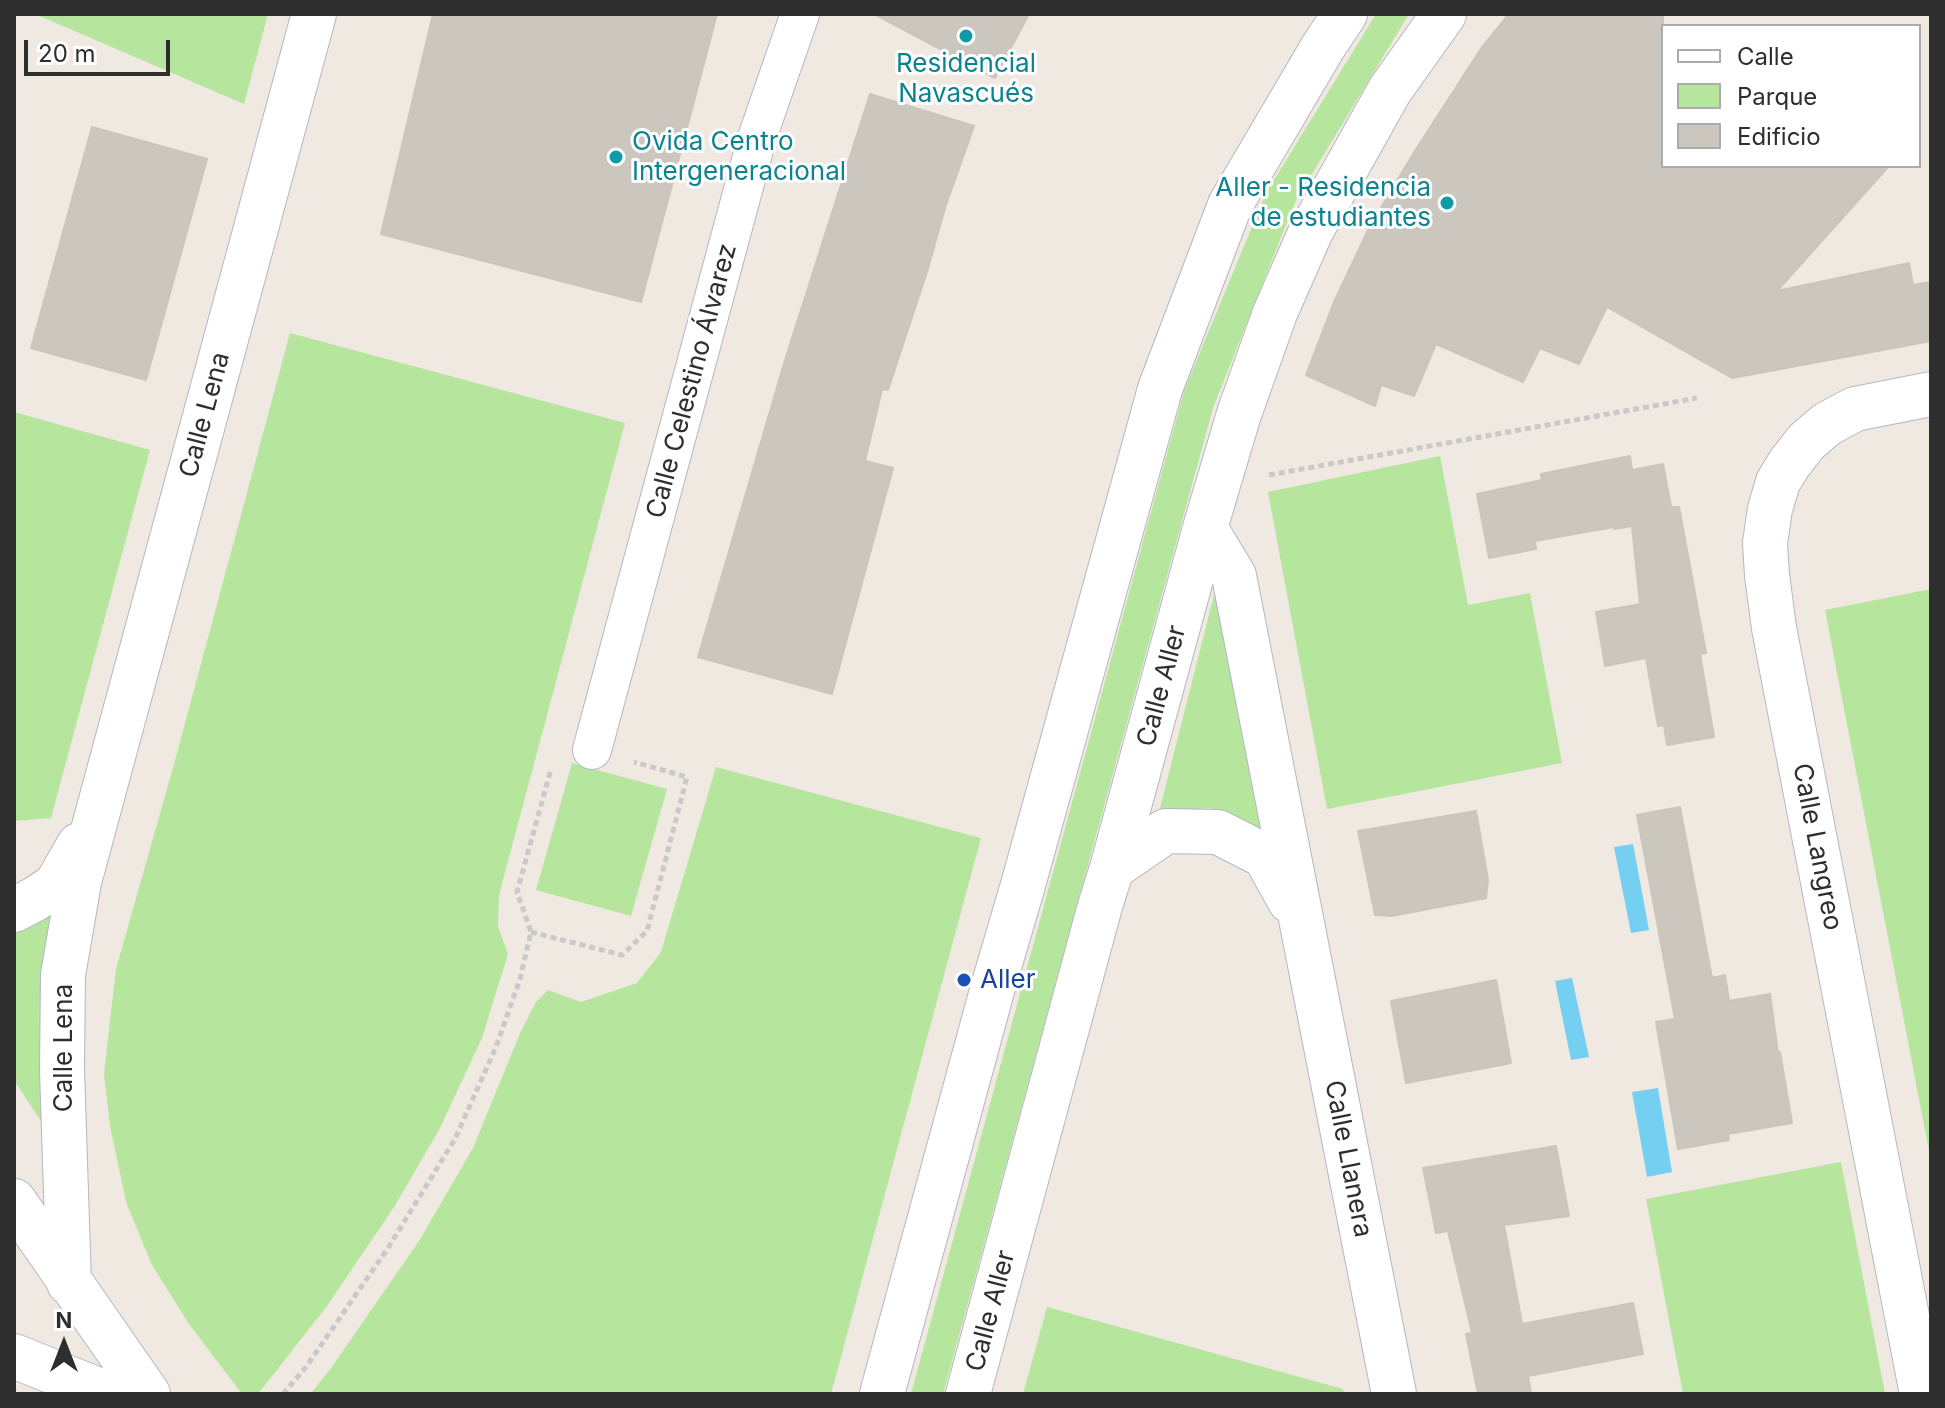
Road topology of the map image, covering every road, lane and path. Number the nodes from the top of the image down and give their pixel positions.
1 (314, 14) edge
2 (800, 14) edge
3 (1345, 14) edge
4 (1444, 14) edge
5 (1931, 394) edge
6 (1697, 398) dead end
7 (1257, 477) dead end
8 (1205, 528) junction
9 (592, 750) junction
10 (97, 816) junction
11 (1112, 868) junction
12 (14, 910) edge
13 (1302, 923) junction
14 (531, 932) junction
15 (14, 1201) edge
16 (69, 1283) junction
17 (14, 1356) edge
18 (108, 1394) edge
19 (148, 1394) edge
20 (283, 1394) edge
21 (882, 1394) edge
22 (968, 1394) edge
23 (1394, 1394) edge
24 (1922, 1394) edge

1 - 10 street, Calle Lena
2 - 9 street, Calle Celestino Álvarez
3 - 21 street
4 - 8 street, Calle Aller
5 - 24 street, Calle Langreo
6 - 7 path
8 - 11 street, Calle Aller
8 - 13 street, Calle Llanera
9 - 14 path
9 - 14 path
10 - 12 street, Calle Lena
10 - 16 street, Calle Lena
11 - 13 street, Calle Llanera
11 - 22 street, Calle Aller
13 - 23 street, Calle Llanera
14 - 20 path
15 - 16 street
16 - 19 street
17 - 18 street

